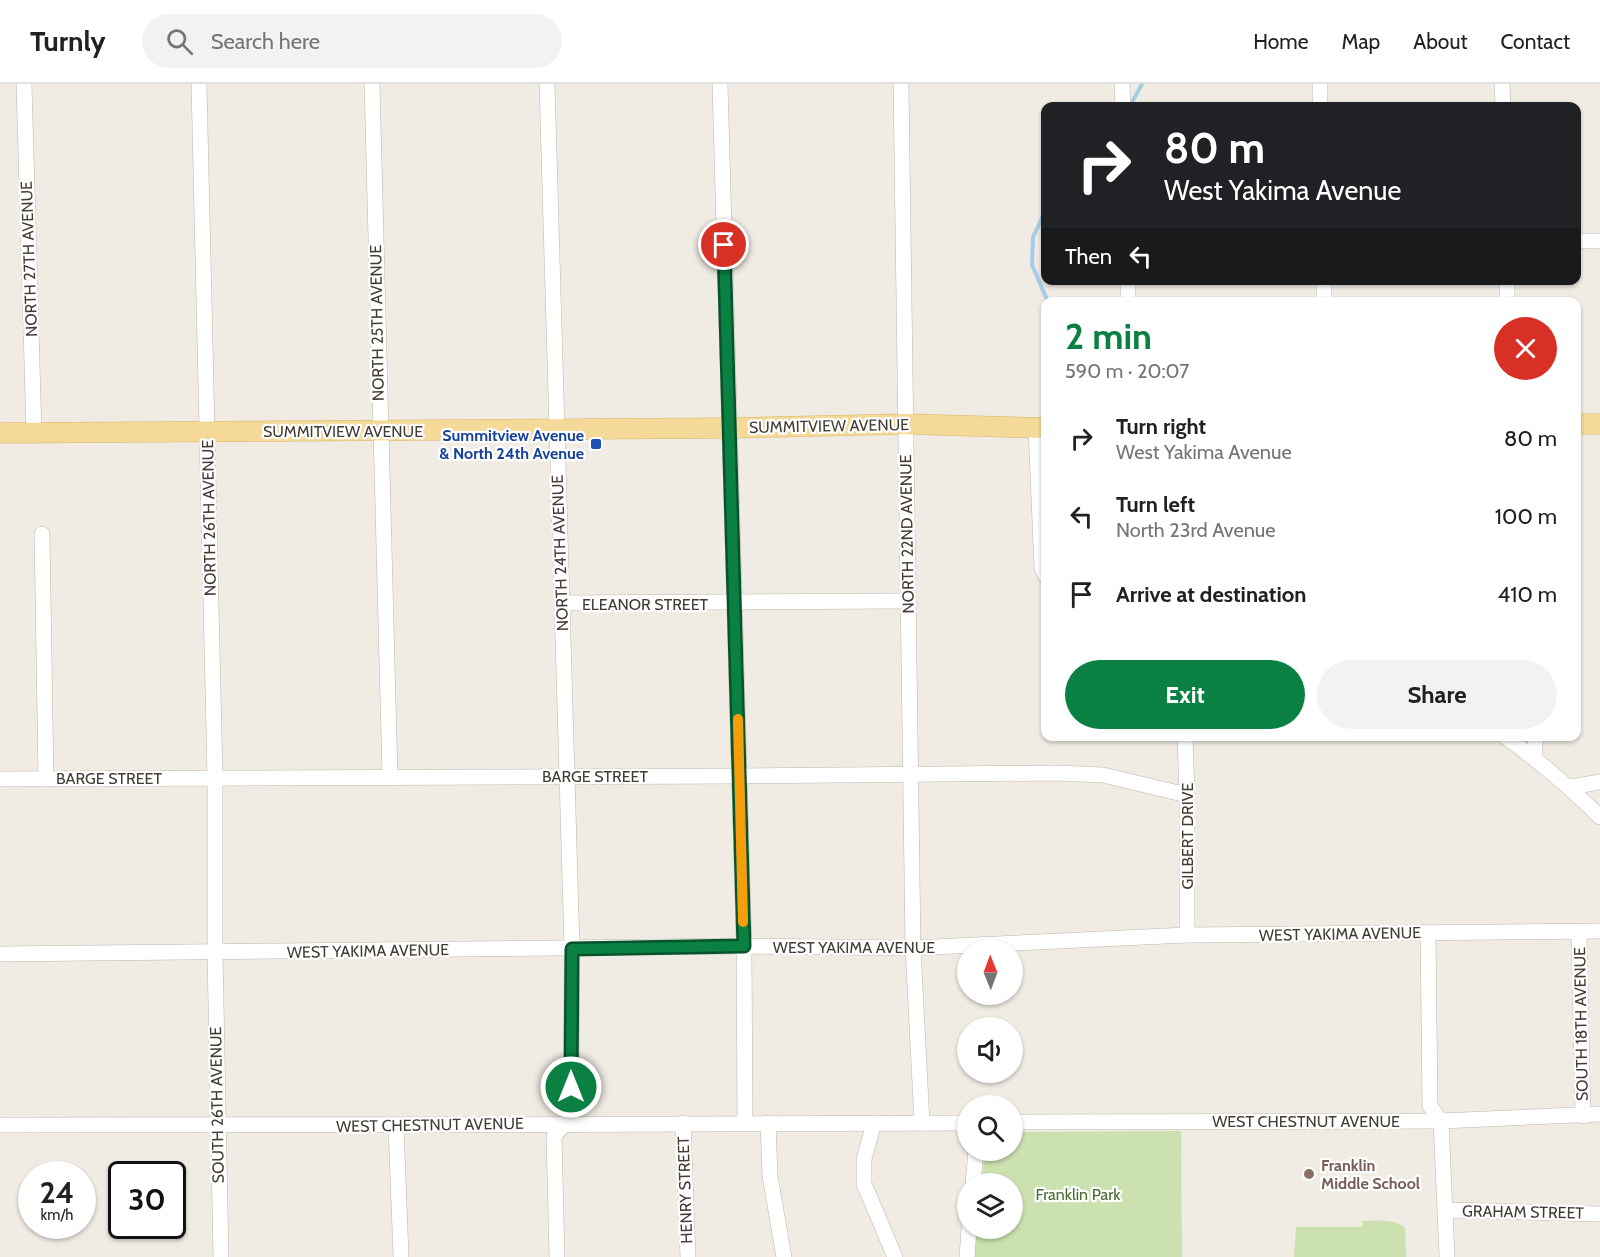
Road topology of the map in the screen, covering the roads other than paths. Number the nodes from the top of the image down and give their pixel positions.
1 (24, 84) edge
2 (199, 84) edge
3 (372, 84) edge
4 (547, 84) edge
5 (720, 84) edge
6 (901, 84) edge
7 (1122, 84) edge
8 (1320, 84) edge
9 (1502, 84) edge
10 (1123, 102) edge
11 (1320, 102) edge
12 (1503, 102) edge
13 (1581, 241) edge
14 (1600, 241) edge
15 (906, 424) junction
16 (1581, 424) edge
17 (1600, 424) edge
18 (729, 428) junction
19 (557, 429) junction
20 (1041, 429) edge
21 (379, 431) junction
22 (207, 432) junction
23 (0, 433) edge
24 (34, 433) junction
25 (42, 534) dead end
26 (908, 601) junction
27 (562, 603) junction
28 (734, 604) junction
29 (1185, 741) edge
30 (1511, 741) edge
31 (1536, 741) edge
32 (1534, 757) junction
33 (911, 773) junction
34 (567, 776) junction
35 (739, 776) junction
36 (215, 777) junction
37 (390, 777) junction
38 (0, 779) edge
39 (46, 779) junction
40 (1600, 782) edge
41 (1571, 787) junction
42 (1187, 795) junction
43 (1600, 817) edge
44 (1600, 931) edge
45 (1579, 932) junction
46 (1428, 933) junction
47 (1187, 936) junction
48 (744, 946) junction
49 (913, 948) junction
50 (572, 949) junction
51 (215, 953) junction
52 (0, 954) edge
53 (1600, 1114) edge
54 (1583, 1116) junction
55 (1441, 1121) junction
56 (957, 1122) edge
57 (1023, 1122) edge
58 (566, 1123) junction
59 (682, 1123) junction
60 (746, 1123) junction
61 (768, 1123) junction
62 (874, 1123) junction
63 (922, 1123) junction
64 (0, 1125) edge
65 (396, 1126) junction
66 (217, 1127) junction
67 (1446, 1210) junction
68 (1600, 1214) edge
69 (968, 1239) edge
70 (221, 1257) edge
71 (401, 1257) edge
72 (557, 1257) edge
73 (688, 1257) edge
74 (784, 1257) edge
75 (895, 1257) edge
76 (967, 1257) edge
77 (1447, 1257) edge

1 - 24 street, NORTH 27TH AVENUE
2 - 22 street, NORTH 26TH AVENUE
3 - 21 street, NORTH 25TH AVENUE
4 - 19 street, NORTH 24TH AVENUE
5 - 18 street
6 - 15 street, NORTH 22ND AVENUE
7 - 10 street
8 - 11 street
9 - 12 street
13 - 14 street
15 - 18 main road, SUMMITVIEW AVENUE
15 - 20 main road, SUMMITVIEW AVENUE
15 - 26 street, NORTH 22ND AVENUE
16 - 17 main road
18 - 19 main road, SUMMITVIEW AVENUE
18 - 28 street
19 - 21 main road, SUMMITVIEW AVENUE
19 - 27 street, NORTH 24TH AVENUE
21 - 22 main road, SUMMITVIEW AVENUE
21 - 37 street, NORTH 25TH AVENUE
22 - 24 main road, SUMMITVIEW AVENUE
22 - 36 street, NORTH 26TH AVENUE
23 - 24 main road, SUMMITVIEW AVENUE
25 - 39 street
26 - 28 street, ELEANOR STREET
26 - 33 street, NORTH 22ND AVENUE
27 - 28 street, ELEANOR STREET
27 - 34 street, NORTH 24TH AVENUE
28 - 35 street
29 - 42 street, GILBERT DRIVE
30 - 32 street
31 - 32 street
32 - 41 street
33 - 35 street, BARGE STREET
33 - 42 street, BARGE STREET
33 - 49 street, NORTH 22ND AVENUE
34 - 35 street, BARGE STREET
34 - 37 street, BARGE STREET
34 - 50 street, NORTH 24TH AVENUE
35 - 48 street
36 - 37 street, BARGE STREET
36 - 39 street, BARGE STREET
36 - 51 street, NORTH 26TH AVENUE
38 - 39 street, BARGE STREET
40 - 41 street
41 - 43 street
42 - 47 street, GILBERT DRIVE
44 - 45 street, WEST YAKIMA AVENUE
45 - 46 street, WEST YAKIMA AVENUE
45 - 54 street, SOUTH 18TH AVENUE
46 - 47 street, WEST YAKIMA AVENUE
46 - 55 street
47 - 49 street, WEST YAKIMA AVENUE
48 - 49 street, WEST YAKIMA AVENUE
48 - 50 street, WEST YAKIMA AVENUE
48 - 60 street
49 - 63 street, NORTH 22ND AVENUE
50 - 51 street, WEST YAKIMA AVENUE
50 - 58 street, NORTH 24TH AVENUE
51 - 52 street, WEST YAKIMA AVENUE
51 - 66 street, SOUTH 26TH AVENUE
53 - 54 street, WEST CHESTNUT AVENUE
54 - 55 street, WEST CHESTNUT AVENUE
55 - 57 street, WEST CHESTNUT AVENUE
55 - 67 street
56 - 63 street, WEST CHESTNUT AVENUE
58 - 59 street, WEST CHESTNUT AVENUE
58 - 65 street, WEST CHESTNUT AVENUE
58 - 72 street, NORTH 24TH AVENUE
59 - 60 street, WEST CHESTNUT AVENUE
59 - 73 street, HENRY STREET
60 - 61 street, WEST CHESTNUT AVENUE
61 - 62 street, WEST CHESTNUT AVENUE
61 - 74 street
62 - 63 street, WEST CHESTNUT AVENUE
62 - 75 street
64 - 66 street, WEST CHESTNUT AVENUE
65 - 66 street, WEST CHESTNUT AVENUE
65 - 71 street
66 - 70 street, SOUTH 26TH AVENUE
67 - 68 street, GRAHAM STREET
67 - 77 street
69 - 76 street

